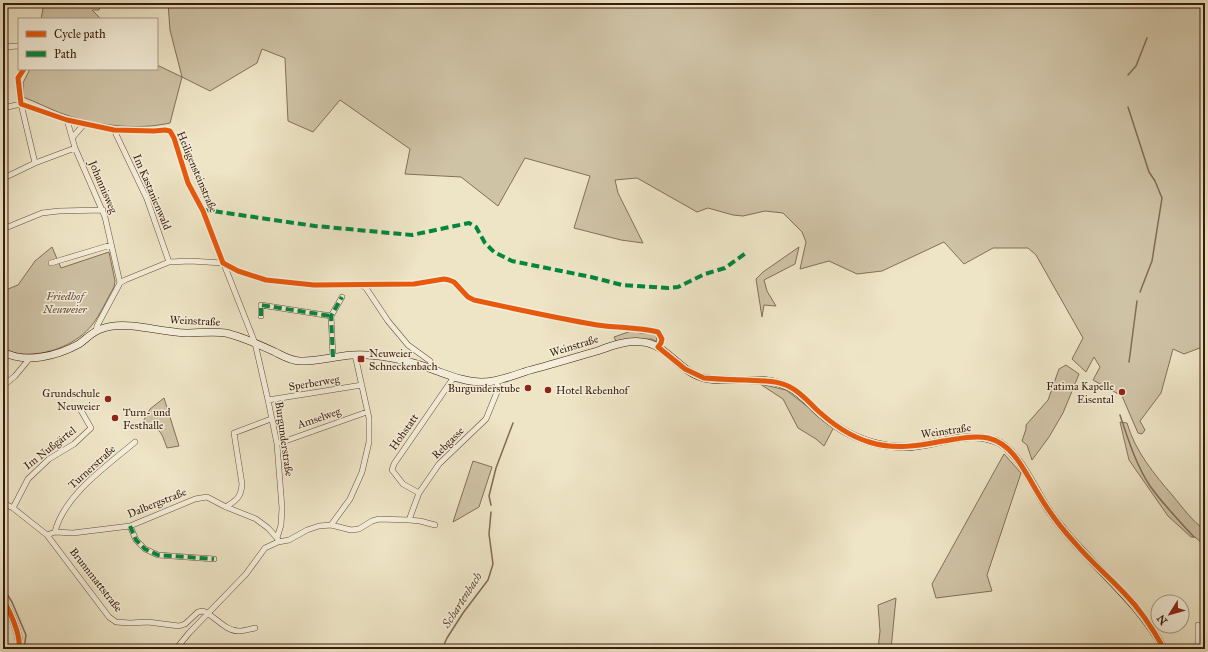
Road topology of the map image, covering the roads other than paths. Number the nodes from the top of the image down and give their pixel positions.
1 (18, 46) edge
2 (3, 47) edge
3 (23, 70) edge
4 (21, 104) junction
5 (3, 108) edge
6 (68, 120) junction
7 (85, 124) junction
8 (114, 130) junction
9 (73, 137) junction
10 (75, 148) junction
11 (35, 163) junction
12 (8, 176) dead end
13 (103, 210) junction
14 (3, 228) edge
15 (111, 245) junction
16 (170, 262) junction
17 (52, 263) dead end
18 (223, 263) junction
19 (120, 283) junction
20 (342, 297) dead end
21 (261, 316) dead end
22 (331, 316) junction
23 (96, 331) junction
24 (255, 343) junction
25 (3, 352) edge
26 (355, 355) junction
27 (333, 357) junction
28 (30, 358) junction
29 (435, 370) junction
30 (454, 377) junction
31 (496, 380) junction
32 (362, 385) junction
33 (3, 386) edge
34 (268, 400) junction
35 (79, 407) dead end
36 (367, 412) junction
37 (271, 419) junction
38 (135, 442) dead end
39 (277, 444) junction
40 (419, 493) junction
41 (3, 502) edge
42 (226, 507) junction
43 (13, 508) junction
44 (409, 520) junction
45 (331, 525) junction
46 (435, 525) dead end
47 (130, 526) junction
48 (56, 532) junction
49 (47, 535) junction
50 (278, 540) junction
51 (214, 559) dead end
52 (3, 599) edge
53 (209, 613) junction
54 (1198, 625) dead end
55 (255, 628) dead end
56 (19, 649) edge
57 (176, 649) edge
58 (1164, 649) edge
59 (1198, 649) edge

1 - 2 street
3 - 4 street
4 - 5 street
4 - 6 street, Heiligensteinstraße
4 - 11 street
6 - 7 street, Heiligensteinstraße
6 - 9 street, Johannisweg
7 - 8 street, Heiligensteinstraße
7 - 9 street
8 - 16 street, Im Kastanienwald
8 - 18 street, Heiligensteinstraße
9 - 10 street, Johannisweg
10 - 11 street
10 - 13 street, Johannisweg
11 - 12 street
13 - 14 street
13 - 15 street, Johannisweg
15 - 17 street
15 - 19 street, Johannisweg
16 - 18 street
16 - 19 street
18 - 24 street, Heiligensteinstraße
18 - 29 street, Weinstraße
19 - 23 street
20 - 22 street
21 - 22 street
22 - 27 street
23 - 24 main road, Weinstraße
23 - 28 main road, Weinstraße
24 - 27 main road, Weinstraße
24 - 34 street, Burgunderstraße
25 - 28 main road, Weinstraße
26 - 27 main road, Weinstraße
26 - 29 main road, Weinstraße
26 - 32 street
28 - 33 street
29 - 30 main road, Weinstraße
30 - 31 main road, Weinstraße
30 - 40 street, Hohstatt
31 - 40 street, Rebgasse
31 - 58 main road, Weinstraße
32 - 34 street, Sperberweg
32 - 36 street
34 - 37 street, Burgunderstraße
35 - 43 street, Im Nußgärtel
36 - 39 street, Amselweg
36 - 45 street
37 - 39 street, Burgunderstraße
37 - 42 street
38 - 48 street, Turnerstraße
39 - 50 street, Burgunderstraße
40 - 44 street, Rebgasse
41 - 43 street, Brunnmattstraße
42 - 47 street, Dalbergstraße
42 - 50 street, Dalbergstraße
43 - 49 street, Brunnmattstraße
44 - 45 street
44 - 46 street
45 - 50 street
47 - 48 street, Dalbergstraße
47 - 51 street
48 - 49 street, Dalbergstraße
49 - 53 street, Brunnmattstraße
50 - 53 street
52 - 56 main road
53 - 55 street
53 - 57 street
54 - 59 street

